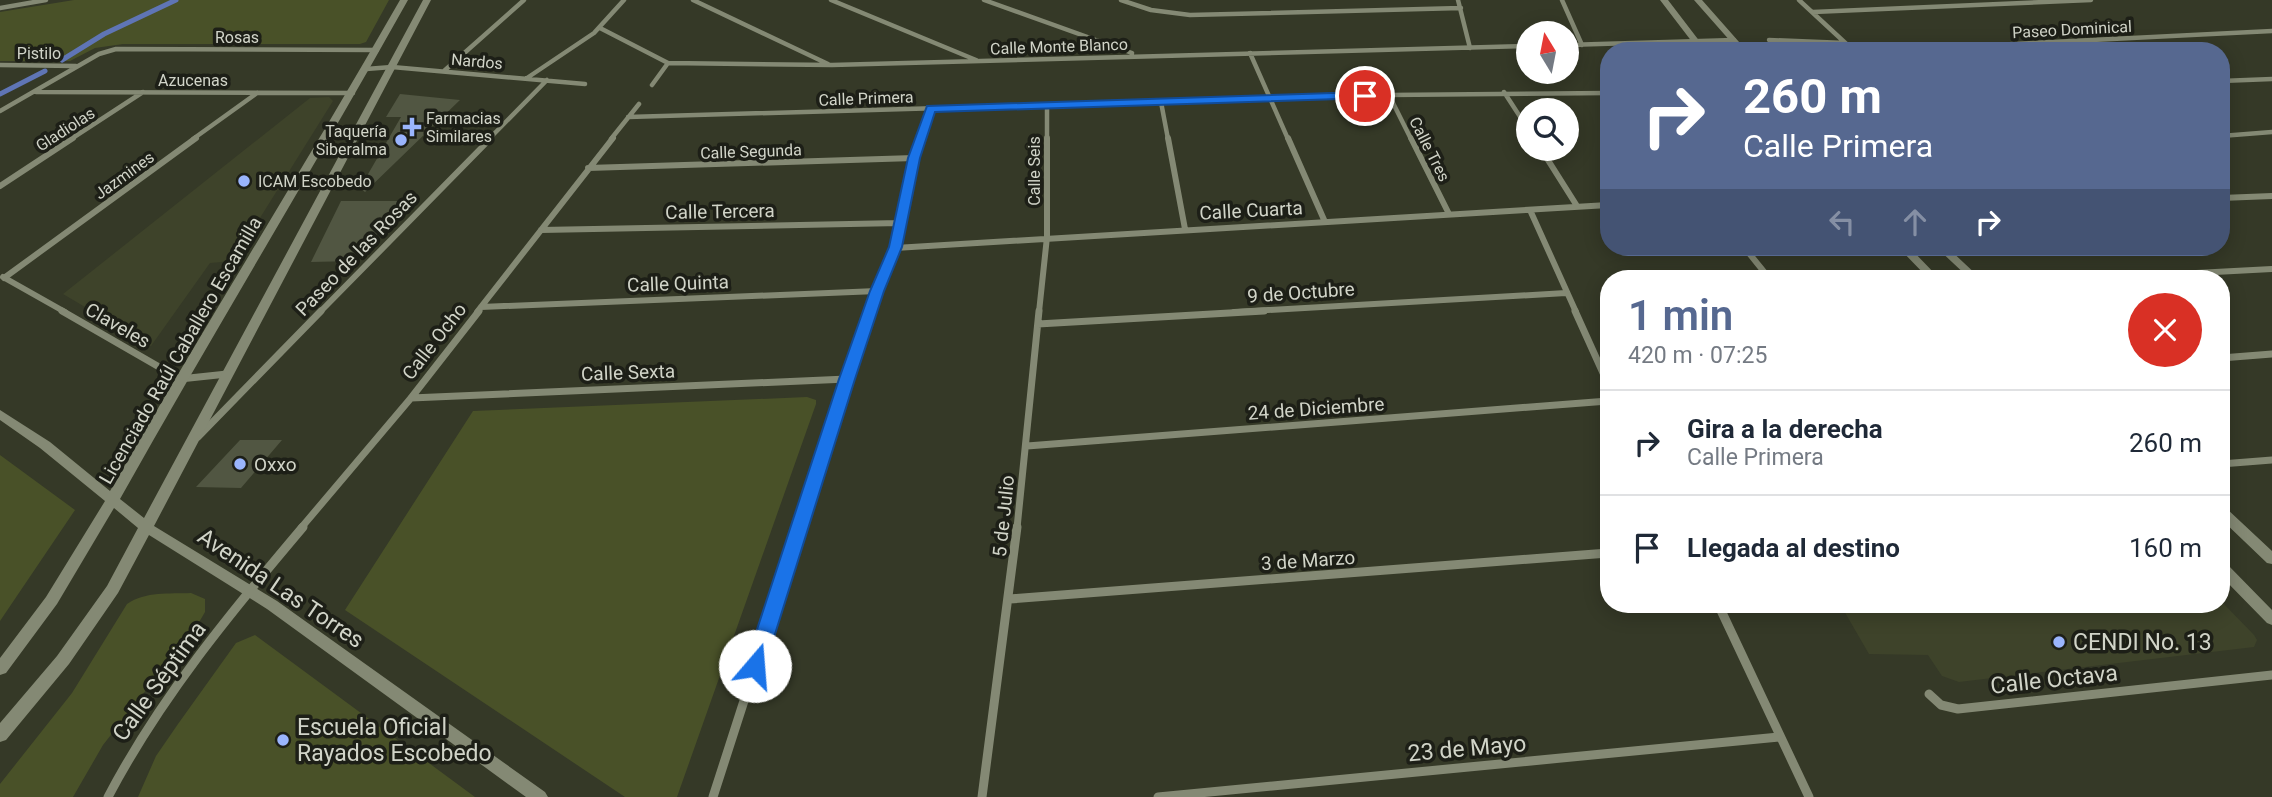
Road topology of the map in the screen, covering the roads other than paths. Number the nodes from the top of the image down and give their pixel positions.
1 (46, 0) edge
2 (404, 0) edge
3 (427, 0) edge
4 (524, 0) edge
5 (624, 0) edge
6 (693, 0) edge
7 (831, 0) edge
8 (984, 0) edge
9 (1122, 0) edge
10 (1458, 0) edge
11 (1562, 0) edge
12 (1664, 0) edge
13 (1698, 0) edge
14 (1799, 0) edge
15 (2091, 0) edge
16 (0, 8) edge
17 (1461, 8) junction
18 (1813, 12) junction
19 (600, 27) junction
20 (2272, 31) edge
21 (1734, 40) joint
22 (1769, 40) dead end
23 (1693, 41) junction
24 (1665, 42) edge
25 (1820, 42) edge
26 (1844, 42) edge
27 (2053, 42) edge
28 (1600, 44) edge
29 (1582, 45) joint
30 (1516, 46) edge
31 (1470, 48) junction
32 (377, 50) junction
33 (1250, 53) junction
34 (1137, 55) junction
35 (979, 62) junction
36 (668, 63) junction
37 (0, 65) edge
38 (832, 65) junction
39 (78, 66) junction
40 (392, 66) junction
41 (366, 69) junction
42 (444, 71) junction
43 (527, 78) junction
44 (2272, 79) edge
45 (547, 80) junction
46 (2230, 81) edge
47 (585, 83) dead end
48 (652, 85) dead end
49 (33, 92) junction
50 (143, 92) junction
51 (258, 92) junction
52 (1504, 92) junction
53 (354, 93) junction
54 (1600, 93) edge
55 (1389, 95) junction
56 (1269, 98) junction
57 (1161, 102) junction
58 (639, 104) dead end
59 (1047, 106) junction
60 (931, 109) junction
61 (1516, 110) edge
62 (0, 111) edge
63 (628, 117) junction
64 (2272, 132) edge
65 (2230, 135) edge
66 (914, 158) junction
67 (1549, 161) edge
68 (588, 168) junction
69 (0, 186) edge
70 (2272, 196) edge
71 (2230, 198) edge
72 (1600, 205) edge
73 (1577, 206) junction
74 (1530, 211) junction
75 (1449, 214) junction
76 (1325, 222) junction
77 (900, 223) junction
78 (1185, 229) junction
79 (541, 230) junction
80 (1047, 237) junction
81 (895, 247) junction
82 (1751, 256) edge
83 (1912, 256) edge
84 (1951, 256) edge
85 (2272, 268) edge
86 (1763, 270) edge
87 (1926, 270) edge
88 (1966, 270) edge
89 (2230, 270) edge
90 (2, 277) edge
91 (877, 291) junction
92 (1566, 293) junction
93 (481, 307) junction
94 (1038, 324) junction
95 (2272, 354) edge
96 (2230, 357) edge
97 (1600, 367) edge
98 (227, 374) junction
99 (180, 379) junction
100 (847, 379) junction
101 (411, 398) junction
102 (1600, 402) edge
103 (0, 414) edge
104 (1027, 446) junction
105 (187, 449) junction
106 (2272, 460) edge
107 (2230, 463) edge
108 (112, 500) junction
109 (2230, 519) edge
110 (147, 527) junction
111 (1600, 554) edge
112 (2272, 559) edge
113 (2230, 576) edge
114 (248, 592) junction
115 (1010, 599) junction
116 (1722, 613) edge
117 (2272, 619) edge
118 (0, 669) edge
119 (2272, 675) edge
120 (1928, 694) dead end
121 (0, 735) edge
122 (1779, 737) junction
123 (108, 797) edge
124 (539, 797) edge
125 (713, 797) edge
126 (982, 797) edge
127 (1158, 797) edge
128 (1809, 797) edge

1 - 16 street
2 - 32 street, Licenciado Raúl Caballero Escamilla
3 - 40 street
4 - 42 street
5 - 19 street
6 - 38 street
7 - 35 street
8 - 34 street
9 - 17 street
10 - 17 street
11 - 29 street
12 - 23 street
13 - 21 street
14 - 18 street
15 - 18 street
17 - 31 street
18 - 26 street
19 - 36 street, Calle Monte Blanco
19 - 43 street
20 - 27 street, Paseo Dominical
21 - 23 street
22 - 25 street
23 - 24 street
28 - 29 street
30 - 31 street, Calle Monte Blanco
31 - 33 street, Calle Monte Blanco
32 - 39 street, Rosas
32 - 41 street, Licenciado Raúl Caballero Escamilla
33 - 34 street, Calle Monte Blanco
33 - 56 street
34 - 35 street, Calle Monte Blanco
35 - 38 street, Calle Monte Blanco
36 - 38 street, Calle Monte Blanco
36 - 48 street
37 - 39 street, Pistilo
39 - 49 street
40 - 41 street, Nardos
40 - 42 street, Nardos
40 - 98 street
41 - 53 street, Licenciado Raúl Caballero Escamilla
42 - 43 street, Nardos
43 - 45 street, Nardos
44 - 46 street
45 - 47 street, Nardos
45 - 105 street, Paseo de las Rosas
49 - 50 street, Azucenas
49 - 62 street
50 - 51 street, Azucenas
50 - 69 street, Gladiolas
51 - 53 street, Azucenas
51 - 90 street, Jazmines
52 - 54 street, Calle Primera
52 - 55 street, Calle Primera
52 - 61 street
53 - 99 street, Licenciado Raúl Caballero Escamilla
55 - 56 street, Calle Primera
55 - 75 street, Calle Tres
56 - 57 street, Calle Primera
56 - 76 street
57 - 59 street, Calle Primera
57 - 78 street
58 - 63 street, Calle Ocho
59 - 60 street, Calle Primera
59 - 80 street, Calle Seis
60 - 63 street, Calle Primera
60 - 66 street
63 - 68 street, Calle Ocho
64 - 65 street
66 - 68 street, Calle Segunda
66 - 77 street
67 - 73 street
68 - 79 street, Calle Ocho
70 - 71 street
72 - 73 street, Calle Cuarta
73 - 74 street, Calle Cuarta
74 - 75 street, Calle Cuarta
74 - 92 street
75 - 76 street, Calle Cuarta
76 - 78 street, Calle Cuarta
77 - 79 street, Calle Tercera
77 - 81 street
78 - 80 street, Calle Cuarta
79 - 93 street, Calle Ocho
80 - 81 street, Calle Cuarta
80 - 94 street, 5 de Julio
81 - 91 street
82 - 86 street
83 - 87 street
84 - 88 street
85 - 89 street
90 - 99 street, Claveles
91 - 93 street, Calle Quinta
91 - 100 street
92 - 94 street, 9 de Octubre
92 - 97 street
93 - 101 street, Calle Ocho
94 - 104 street, 5 de Julio
95 - 96 street
98 - 99 street
98 - 105 street
99 - 108 street, Licenciado Raúl Caballero Escamilla
100 - 101 street, Calle Sexta
100 - 125 street
101 - 114 street, Calle Ocho
102 - 104 street, 24 de Diciembre
103 - 108 street, Avenida Las Torres
104 - 115 street, 5 de Julio
105 - 110 street
106 - 107 street
108 - 110 street, Avenida Las Torres
108 - 118 street, Licenciado Raúl Caballero Escamilla
109 - 112 street
110 - 114 street, Avenida Las Torres
110 - 121 street
111 - 115 street, 3 de Marzo
113 - 117 street
114 - 123 street, Calle Séptima
114 - 124 street, Avenida Las Torres
115 - 126 street, 5 de Julio
116 - 122 street
119 - 120 street, Calle Octava
122 - 127 street, 23 de Mayo
122 - 128 street

